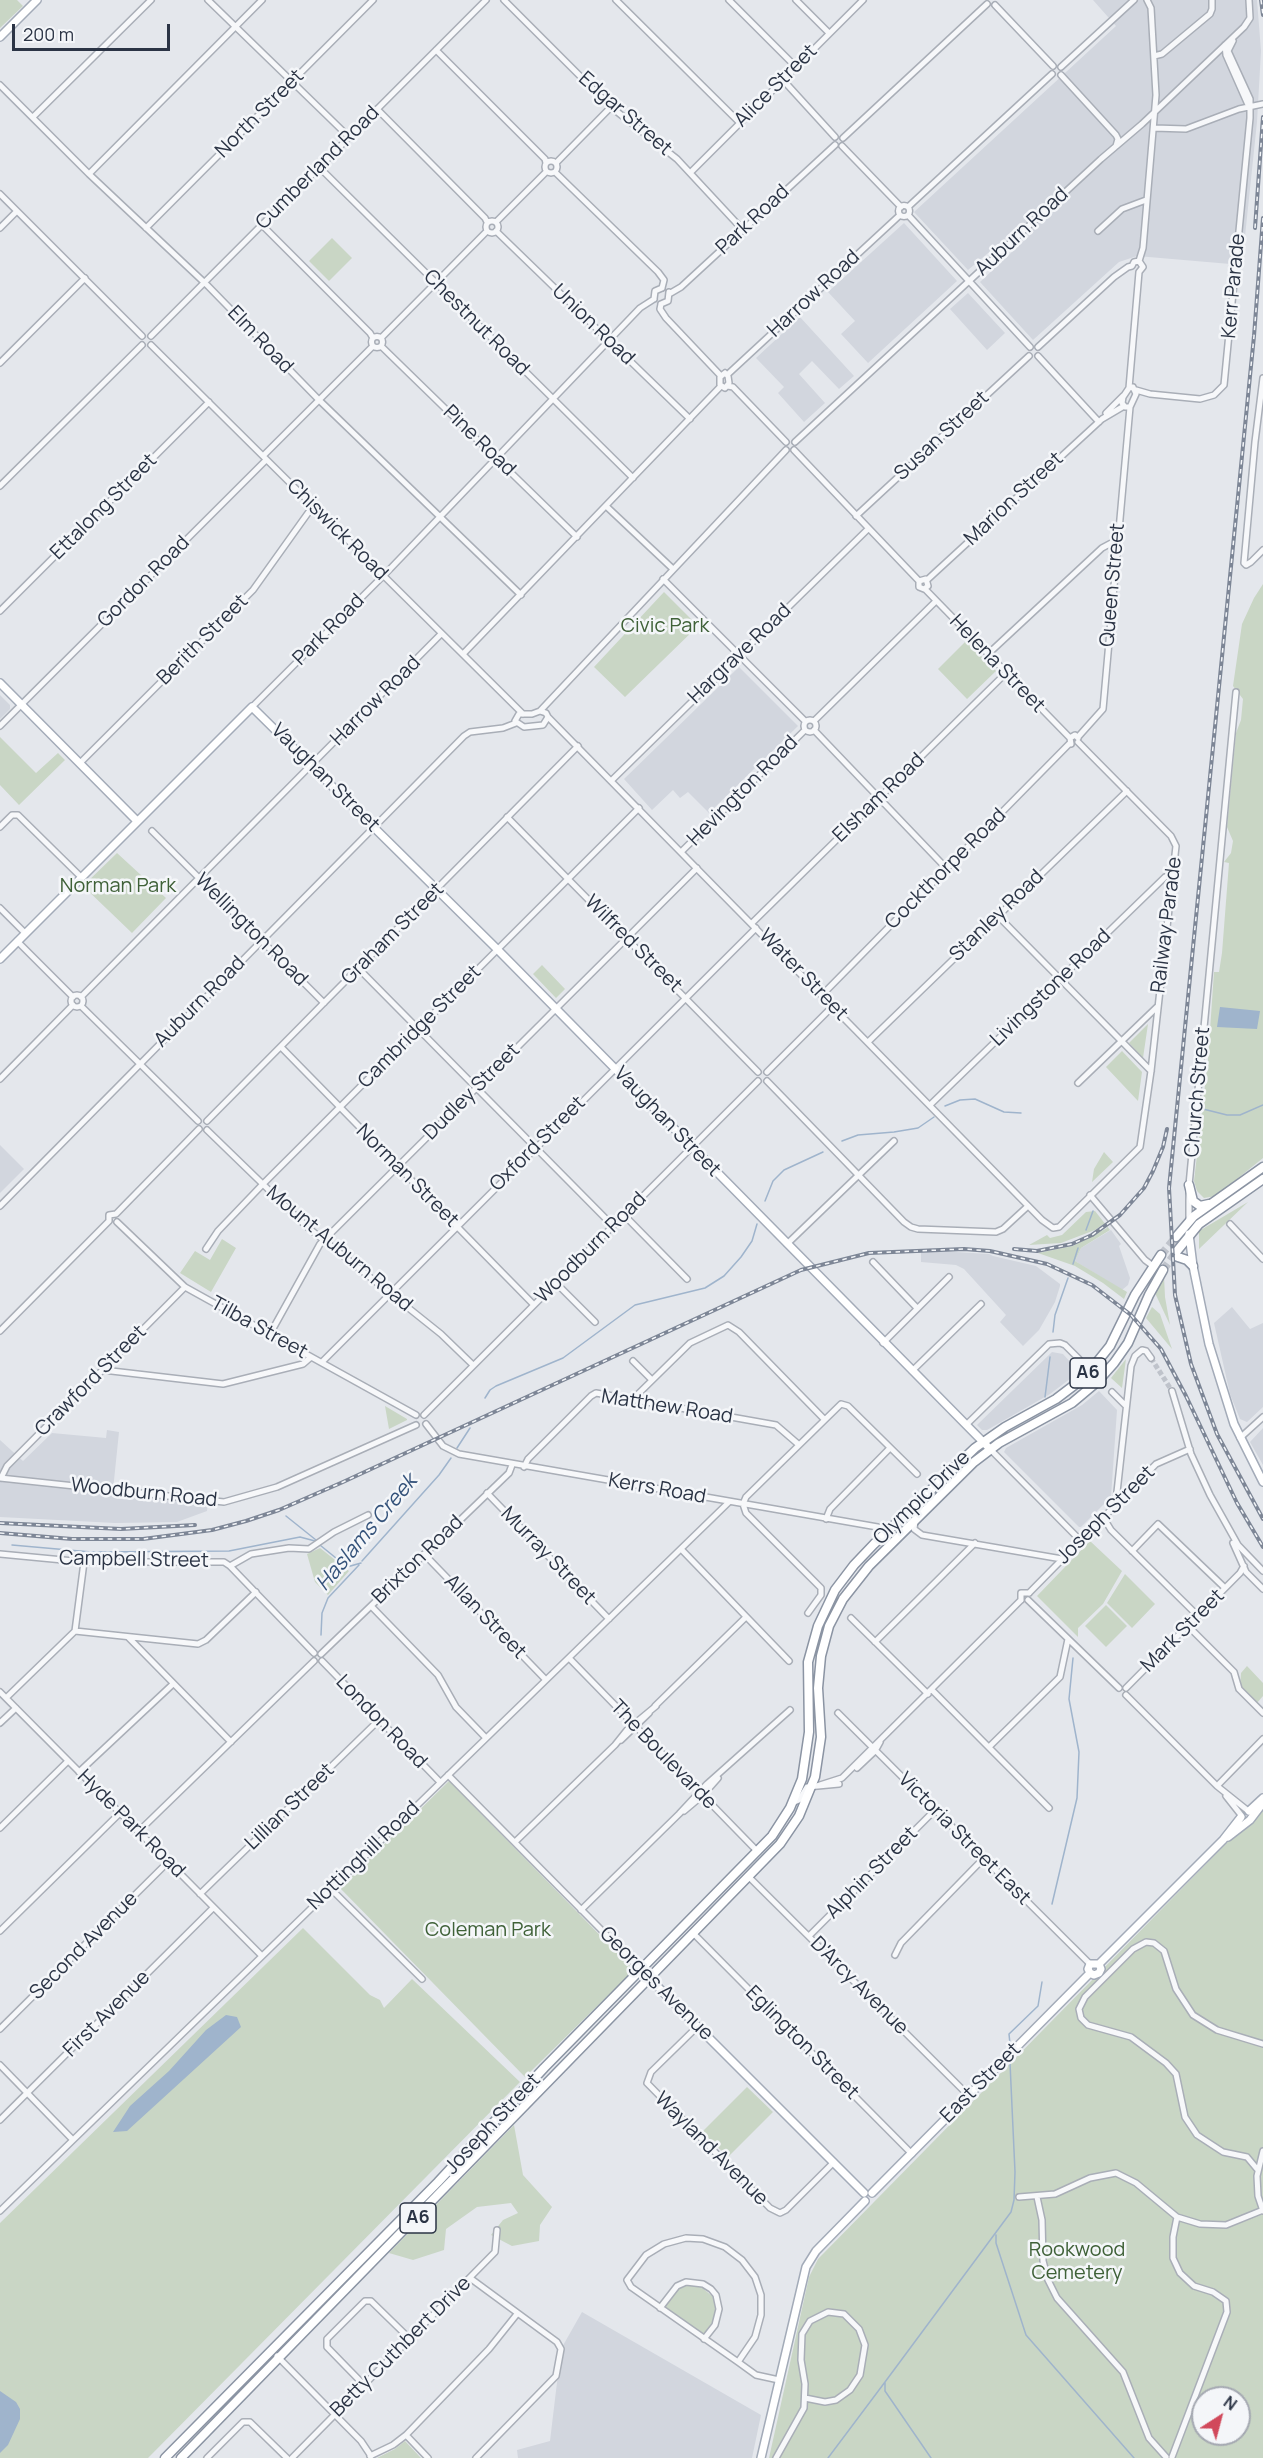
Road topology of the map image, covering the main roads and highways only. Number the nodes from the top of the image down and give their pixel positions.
1 (37, 0) edge
2 (0, 37) edge
3 (0, 683) edge
4 (252, 707) joint
5 (137, 821) junction
6 (0, 958) edge
7 (1263, 1167) edge
8 (1263, 1179) edge
9 (1189, 1185) road end
10 (1212, 1203) junction
11 (1189, 1221) junction
12 (1201, 1222) junction
13 (1189, 1234) junction
14 (1176, 1237) tunnel mouth
15 (1161, 1255) tunnel mouth
16 (1193, 1266) junction
17 (1163, 1270) tunnel mouth
18 (983, 1442) junction
19 (990, 1449) junction
20 (1263, 1482) edge
21 (889, 1529) junction
22 (897, 1537) junction
23 (815, 1786) joint
24 (1263, 1798) edge
25 (792, 1803) joint
26 (1263, 1803) edge
27 (1246, 1815) junction
28 (1099, 1964) junction
29 (641, 1970) junction
30 (1090, 1973) junction
31 (649, 1978) junction
32 (867, 2195) junction
33 (165, 2458) edge
34 (181, 2458) edge
35 (761, 2458) edge

1 - 2 main road
3 - 5 main road
4 - 5 main road, Park Road
4 - 18 main road, Vaughan Street
5 - 6 main road, Park Road
7 - 10 highway
8 - 12 highway
9 - 10 highway
10 - 11 highway
11 - 12 highway
11 - 13 highway, Church Street
11 - 14 highway
12 - 13 highway
13 - 16 main road, Church Street
13 - 16 highway
15 - 18 highway, Olympic Drive / A6
16 - 20 main road, Church Street
17 - 19 highway, Olympic Drive / A6
18 - 19 main road, Vaughan Street
18 - 21 highway, Olympic Drive / A6
19 - 22 highway, Olympic Drive / A6
21 - 22 highway
21 - 25 highway, Olympic Drive / A6
22 - 23 highway, Olympic Drive / A6
23 - 31 highway, Joseph Street / A6
24 - 27 main road
25 - 29 highway, Joseph Street / A6
26 - 27 main road
27 - 28 main road
28 - 30 main road
28 - 30 main road
29 - 31 highway, Georges Avenue
29 - 33 highway, Joseph Street / A6
30 - 32 main road, East Street
31 - 32 main road, Georges Avenue
31 - 34 highway, Joseph Street / A6
32 - 35 main road, East Street

